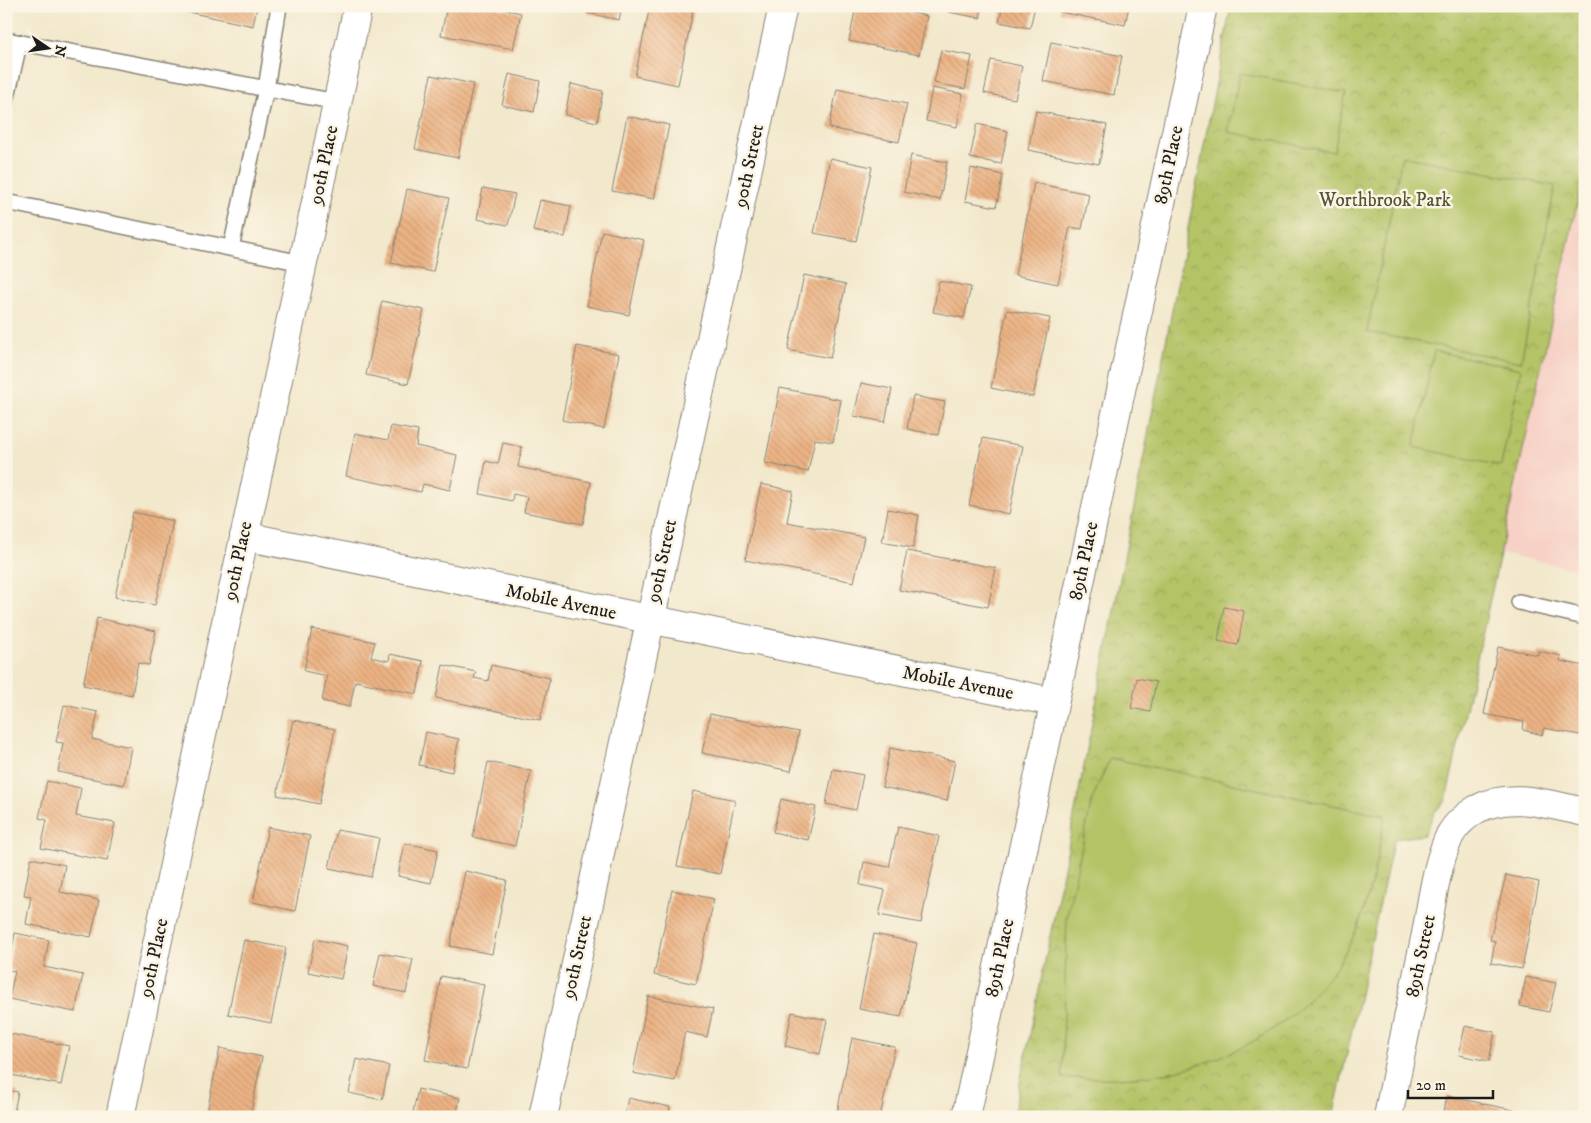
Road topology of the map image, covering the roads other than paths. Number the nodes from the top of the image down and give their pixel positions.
1 (279, 6) edge
2 (358, 6) edge
3 (783, 6) edge
4 (1204, 6) edge
5 (13, 42) edge
6 (266, 89) junction
7 (6, 101) edge
8 (337, 102) junction
9 (6, 202) edge
10 (231, 248) junction
11 (302, 263) junction
12 (244, 536) junction
13 (1519, 602) dead end
14 (1585, 617) edge
15 (649, 621) junction
16 (1054, 702) junction
17 (1585, 812) edge
18 (120, 1117) edge
19 (543, 1117) edge
20 (966, 1117) edge
21 (1388, 1117) edge

1 - 6 lane
2 - 8 street, 90th Place
3 - 15 street, 90th Street
4 - 16 street, 89th Place
5 - 6 lane
5 - 7 lane
6 - 8 lane
6 - 10 lane
8 - 11 street, 90th Place
9 - 10 lane
10 - 11 lane
11 - 12 street, 90th Place
12 - 15 street, Mobile Avenue
12 - 18 street, 90th Place
13 - 14 lane
15 - 16 street, Mobile Avenue
15 - 19 street, 90th Street
16 - 20 street, 89th Place
17 - 21 street, 89th Street

